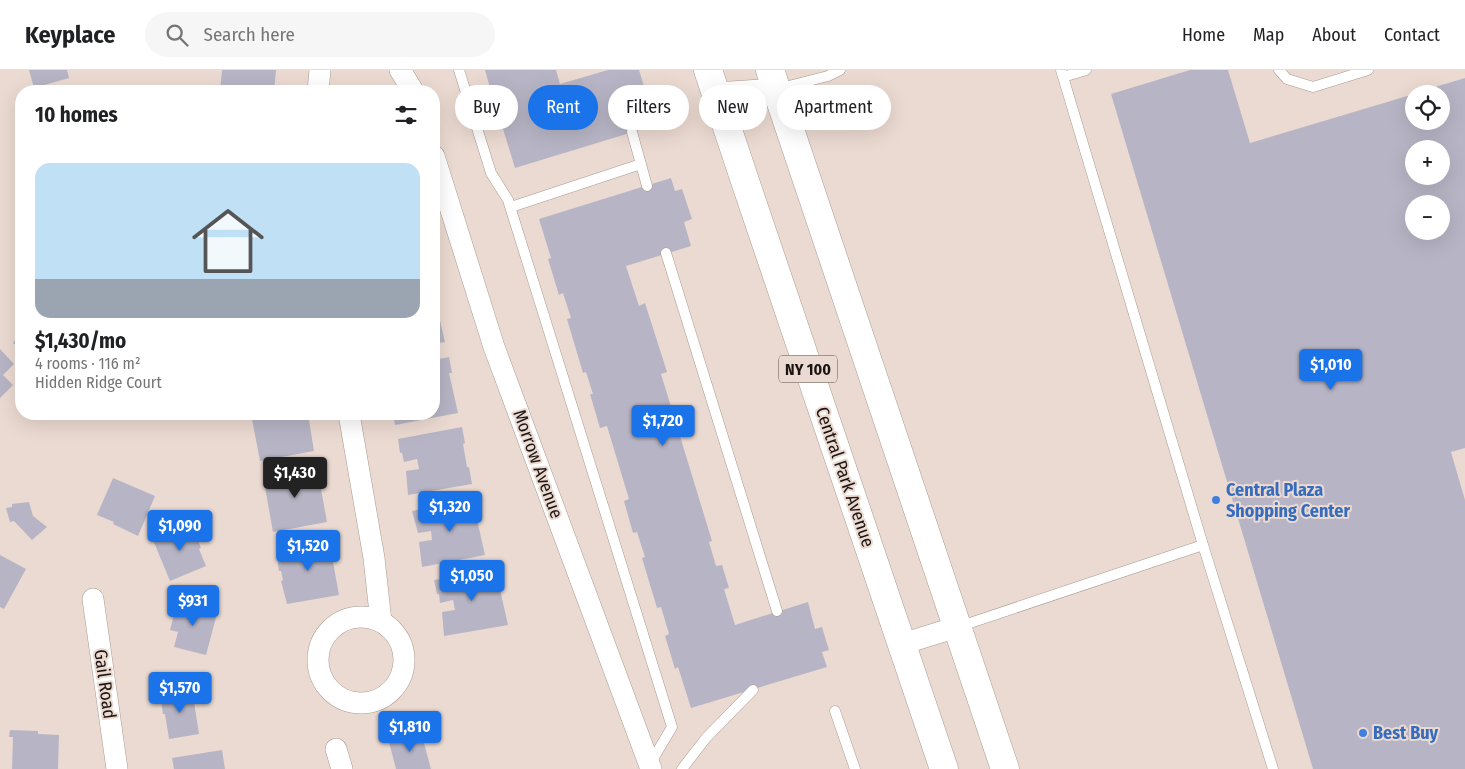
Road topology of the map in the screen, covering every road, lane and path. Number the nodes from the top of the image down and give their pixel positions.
1 (320, 70) edge
2 (400, 70) edge
3 (459, 70) edge
4 (840, 70) edge
5 (1086, 70) edge
6 (1280, 70) edge
7 (1368, 70) edge
8 (1062, 73) edge
9 (773, 80) edge
10 (712, 82) edge
11 (319, 85) edge
12 (409, 85) edge
13 (632, 132) dead end
14 (641, 164) junction
15 (440, 175) edge
16 (647, 186) dead end
17 (510, 207) junction
18 (666, 253) dead end
19 (349, 420) edge
20 (1203, 545) junction
21 (93, 599) dead end
22 (777, 612) dead end
23 (381, 622) junction
24 (957, 627) junction
25 (902, 644) junction
26 (753, 690) dead end
27 (835, 711) dead end
28 (650, 767) edge
29 (117, 769) edge
30 (682, 769) edge
31 (854, 769) edge
32 (944, 769) edge
33 (1005, 769) edge
34 (1273, 769) edge

1 - 11 street
2 - 12 street
3 - 17 lane
4 - 9 lane
5 - 8 lane
6 - 7 lane
8 - 20 lane
9 - 10 street
9 - 24 main road
10 - 25 main road, Central Park Avenue / NY 100
13 - 14 lane
14 - 16 lane
14 - 17 lane
15 - 28 street, Morrow Avenue
17 - 28 lane
18 - 22 lane
19 - 23 street
20 - 24 lane
20 - 34 lane
21 - 29 street, Gail Road
23 - 23 street
24 - 25 street
24 - 33 main road
25 - 32 main road, Central Park Avenue / NY 100
26 - 30 lane
27 - 31 lane

